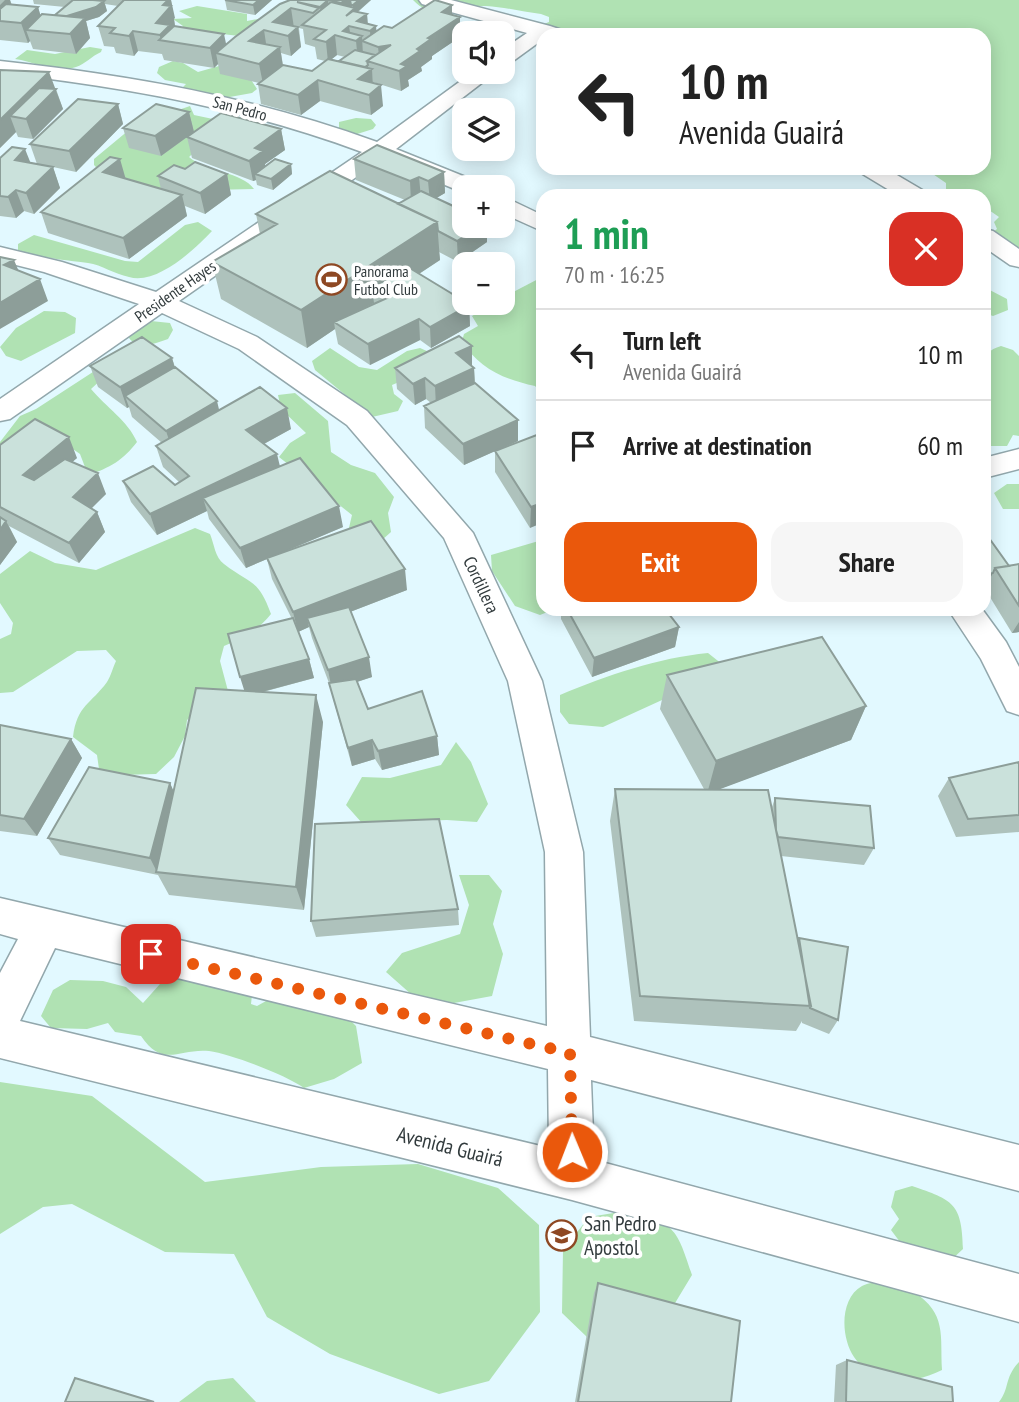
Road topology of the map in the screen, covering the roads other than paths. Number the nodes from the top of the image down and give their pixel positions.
1 (429, 0) edge
2 (536, 29) edge
3 (536, 41) edge
4 (515, 53) edge
5 (0, 68) edge
6 (470, 84) edge
7 (381, 149) junction
8 (881, 175) edge
9 (452, 179) edge
10 (904, 189) edge
11 (515, 210) edge
12 (536, 221) edge
13 (991, 241) edge
14 (0, 254) edge
15 (1019, 260) edge
16 (160, 302) junction
17 (0, 412) edge
18 (1019, 460) edge
19 (991, 466) edge
20 (969, 616) edge
21 (1019, 701) edge
22 (0, 916) edge
23 (45, 927) junction
24 (0, 1016) edge
25 (0, 1037) edge
26 (570, 1053) junction
27 (1019, 1168) edge
28 (572, 1177) junction
29 (1019, 1298) edge

1 - 2 street
3 - 4 street
5 - 7 street, San Pedro
6 - 7 street, Presidente Hayes
7 - 9 street, San Pedro
7 - 16 street, Presidente Hayes
8 - 10 street
11 - 12 street
13 - 15 street
14 - 16 street, Cordillera
16 - 17 street, Presidente Hayes
16 - 26 street, Cordillera
18 - 19 street
20 - 21 street
22 - 23 street
23 - 24 street
23 - 26 street
25 - 28 street, Avenida Guairá
26 - 27 street
26 - 28 street, Cordillera
28 - 29 street, Avenida Guairá

